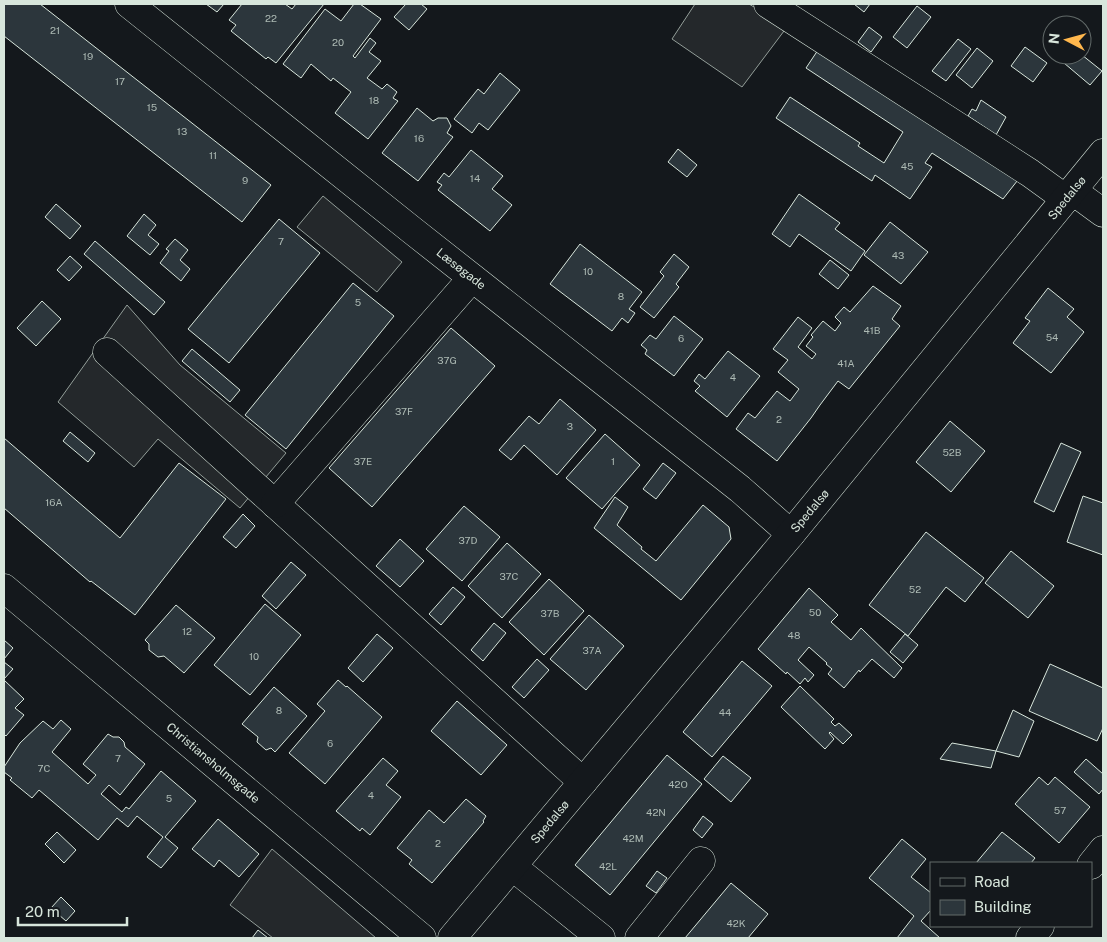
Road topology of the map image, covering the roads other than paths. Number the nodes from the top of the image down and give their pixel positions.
1 (129, 4) edge
2 (768, 4) edge
3 (1103, 153) edge
4 (1070, 195) junction
5 (1103, 213) edge
6 (472, 278) junction
7 (107, 352) dead end
8 (275, 504) junction
9 (792, 534) junction
10 (4, 588) edge
11 (582, 782) junction
12 (1103, 850) edge
13 (701, 861) dead end
14 (1092, 864) edge
15 (512, 867) junction
16 (1039, 927) edge
17 (422, 938) edge
18 (452, 938) edge
19 (601, 938) edge
20 (639, 938) edge
21 (1030, 938) edge

1 - 6 street, Læsøgade
2 - 4 street
3 - 4 street, Spedalsø
4 - 5 street
4 - 9 street, Spedalsø
6 - 8 street
6 - 9 street, Læsøgade
7 - 8 street
8 - 11 street
9 - 11 street, Spedalsø
10 - 17 street, Christiansholmsgade
11 - 15 street, Spedalsø
12 - 14 street
13 - 20 street
15 - 18 street, Spedalsø
15 - 19 street
16 - 21 street

